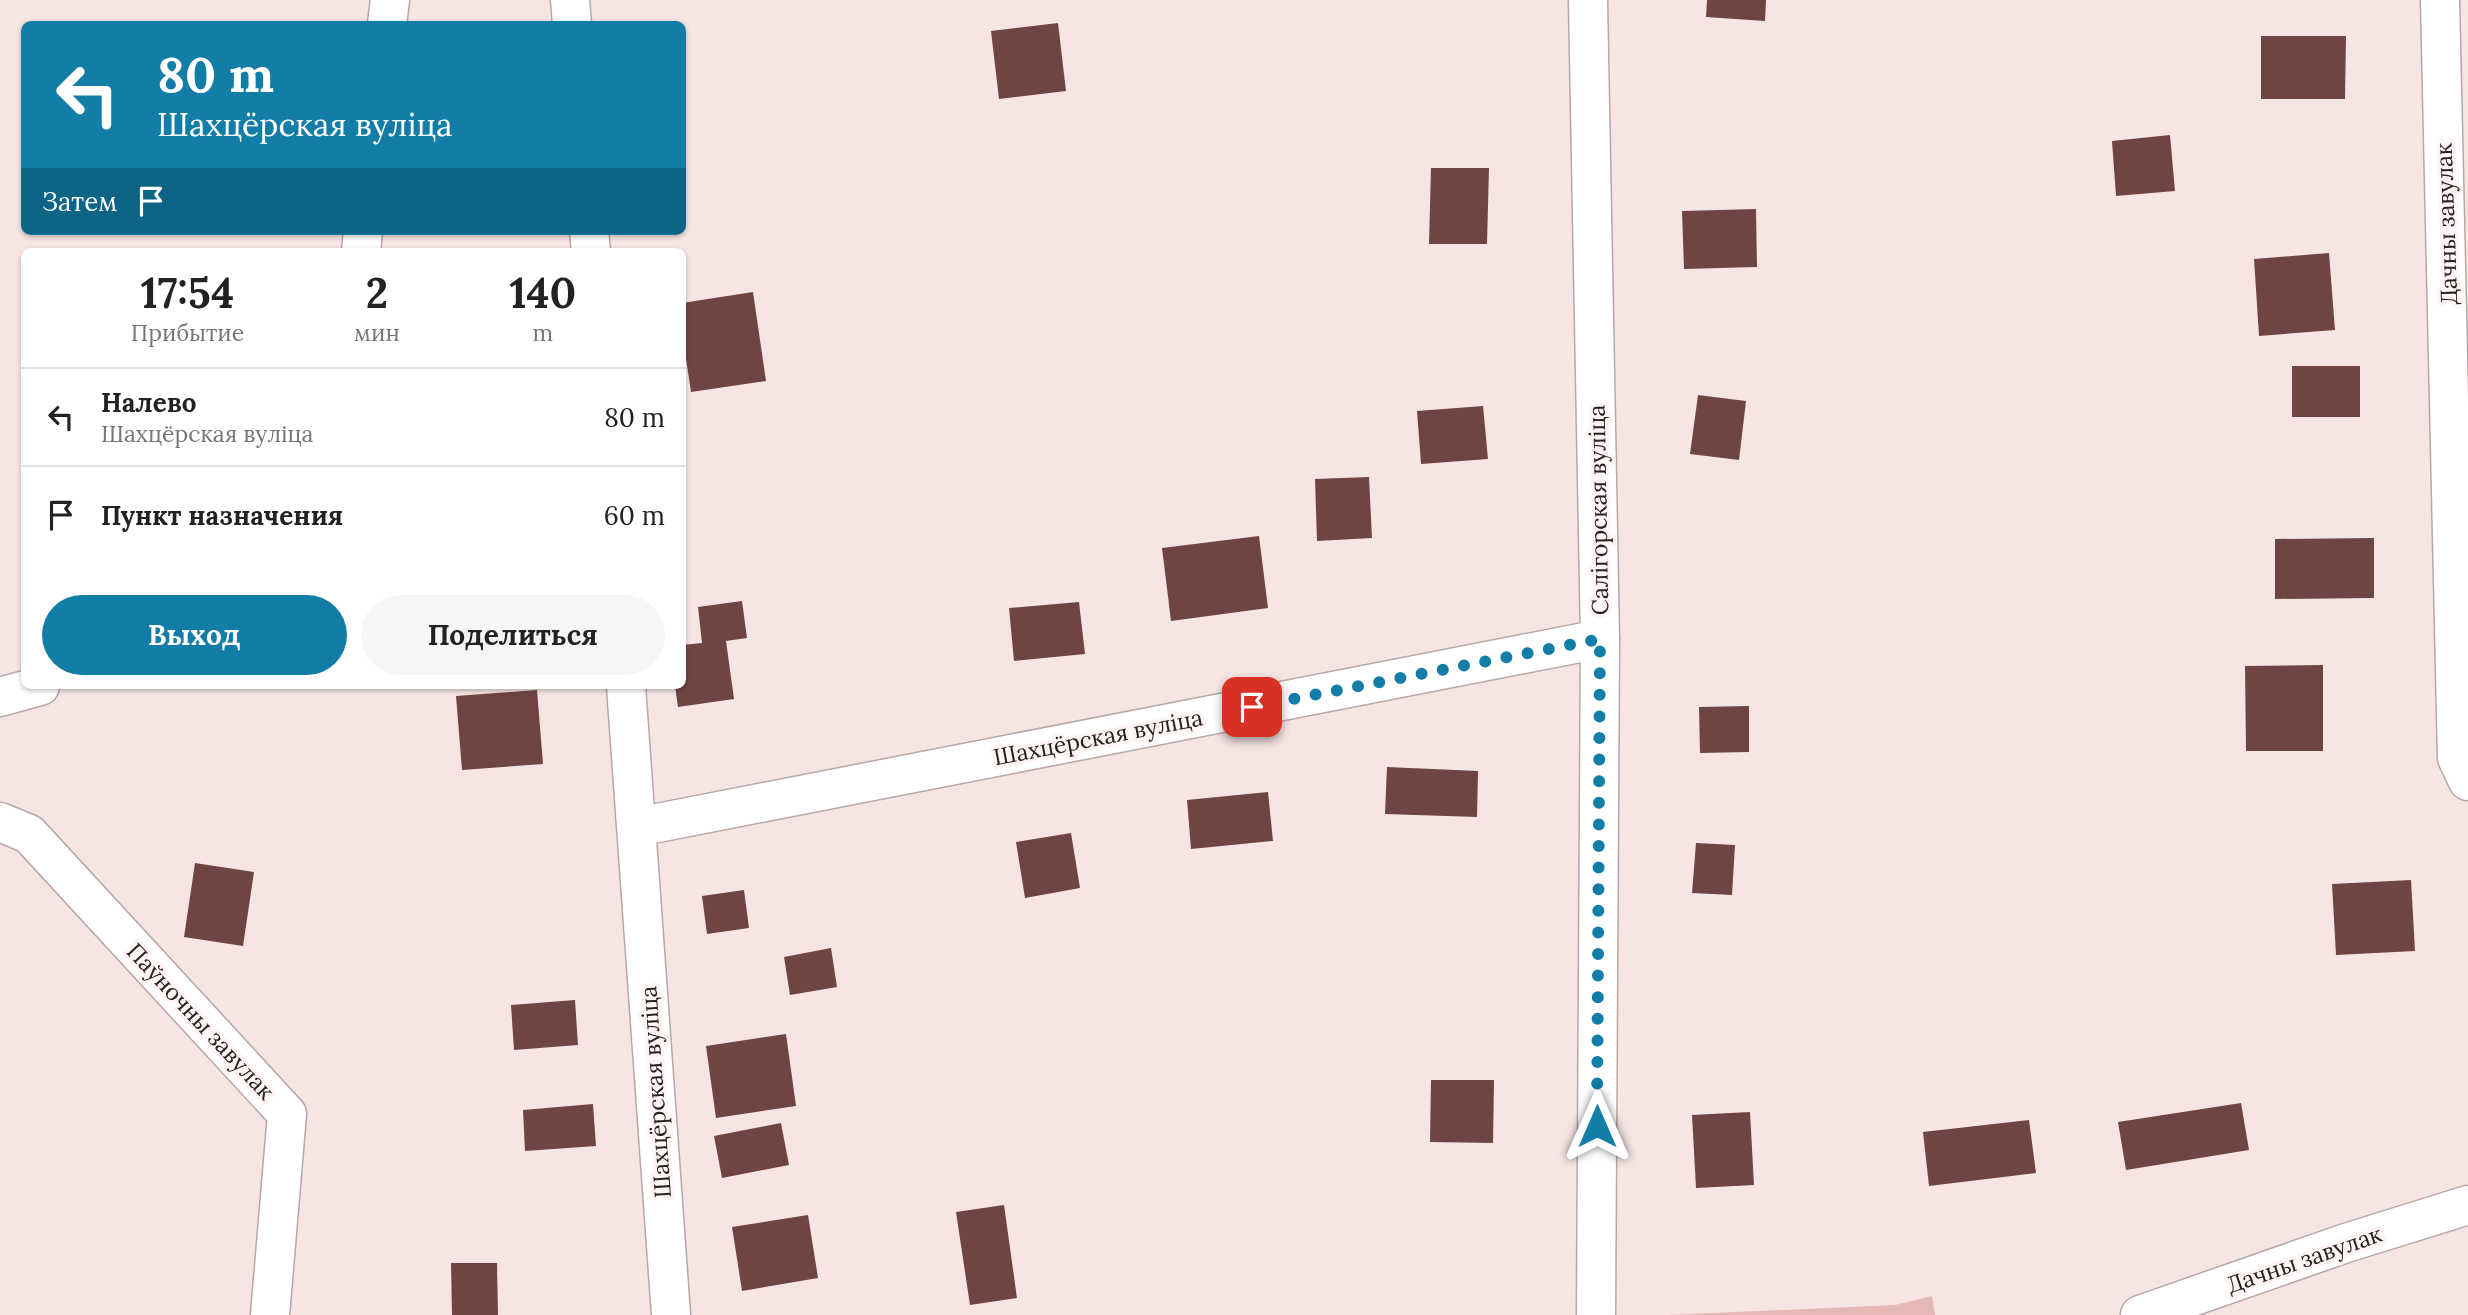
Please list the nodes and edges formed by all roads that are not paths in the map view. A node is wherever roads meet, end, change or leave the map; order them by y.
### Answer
1 (390, 0) edge
2 (570, 0) edge
3 (1588, 0) edge
4 (2440, 0) edge
5 (387, 21) edge
6 (572, 21) edge
7 (2459, 372) edge
8 (1600, 639) junction
9 (29, 689) edge
10 (626, 689) edge
11 (0, 697) edge
12 (2464, 765) edge
13 (0, 822) edge
14 (637, 827) junction
15 (2468, 1205) edge
16 (270, 1315) edge
17 (671, 1315) edge
18 (1596, 1315) edge
19 (2140, 1315) edge

1 - 5 street
2 - 6 street
3 - 8 street, Салігорская вуліца
4 - 7 street, Дачны завулак
7 - 12 street, Дачны завулак
8 - 14 street, Шахцёрская вуліца
8 - 18 street, Салігорская вуліца
9 - 11 street
10 - 14 street, Шахцёрская вуліца
13 - 16 street, Паўночны завулак
14 - 17 street, Шахцёрская вуліца
15 - 19 street, Дачны завулак

